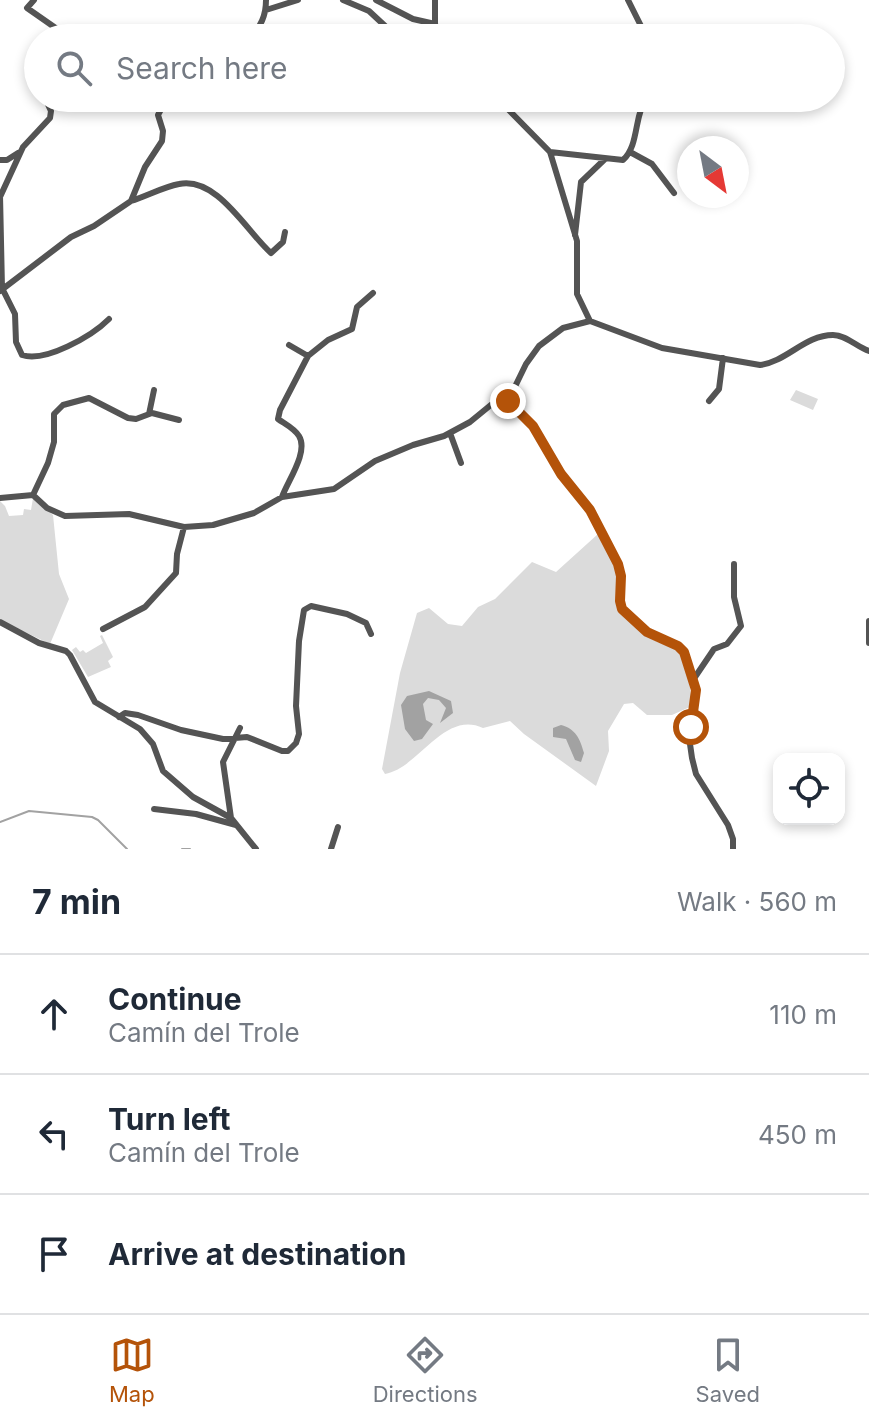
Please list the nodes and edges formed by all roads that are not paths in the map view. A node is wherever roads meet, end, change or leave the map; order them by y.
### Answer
1 (34, 0) edge
2 (266, 0) edge
3 (298, 0) edge
4 (343, 0) edge
5 (376, 0) edge
6 (435, 0) edge
7 (628, 0) edge
8 (360, 2) edge
9 (266, 10) junction
10 (50, 24) edge
11 (261, 24) edge
12 (383, 24) edge
13 (435, 24) joint
14 (640, 24) edge
15 (51, 112) edge
16 (160, 112) edge
17 (511, 112) edge
18 (639, 112) edge
19 (23, 147) junction
20 (550, 152) junction
21 (630, 152) junction
22 (605, 159) junction
23 (0, 160) edge
24 (674, 193) dead end
25 (0, 196) edge
26 (131, 201) junction
27 (285, 232) dead end
28 (575, 235) junction
29 (1, 290) edge
30 (373, 293) dead end
31 (109, 319) dead end
32 (590, 321) junction
33 (289, 345) dead end
34 (869, 351) edge
35 (308, 356) junction
36 (723, 358) junction
37 (154, 390) dead end
38 (508, 401) junction
39 (709, 401) dead end
40 (149, 414) junction
41 (179, 420) dead end
42 (450, 433) junction
43 (461, 463) dead end
44 (33, 495) junction
45 (282, 497) junction
46 (0, 498) edge
47 (184, 527) junction
48 (734, 564) dead end
49 (869, 621) edge
50 (0, 622) edge
51 (103, 629) dead end
52 (371, 634) dead end
53 (869, 643) edge
54 (693, 680) junction
55 (119, 717) junction
56 (240, 728) dead end
57 (234, 738) junction
58 (227, 798) junction
59 (154, 809) dead end
60 (221, 810) junction
61 (231, 818) junction
62 (215, 819) junction
63 (236, 825) junction
64 (338, 827) dead end
65 (256, 849) edge
66 (331, 849) edge
67 (733, 849) edge

1 - 10 street
2 - 9 street
3 - 9 street
4 - 8 street
5 - 13 street
6 - 13 street
7 - 14 street
8 - 12 street
9 - 11 street
15 - 19 street
16 - 26 street
17 - 20 street
18 - 21 street
19 - 23 street
19 - 25 street
20 - 22 street
20 - 28 street
21 - 22 street
21 - 24 street
22 - 28 street
25 - 29 street
26 - 27 street
26 - 29 street
28 - 32 street
29 - 31 street
30 - 35 street
32 - 36 street
32 - 38 street
33 - 35 street
34 - 36 street
35 - 45 street
36 - 39 street
37 - 40 street
38 - 42 street
38 - 54 street
40 - 41 street
40 - 44 street
42 - 43 street
42 - 45 street
44 - 46 street
44 - 47 street
45 - 47 street
47 - 51 street
48 - 54 street
49 - 53 street
50 - 55 street
52 - 57 street
54 - 67 street
55 - 57 street
55 - 60 street
56 - 57 street
57 - 58 street
58 - 60 street
58 - 61 street
59 - 62 street
60 - 61 street
60 - 62 street
61 - 63 street
62 - 63 street
63 - 65 street
64 - 66 street

